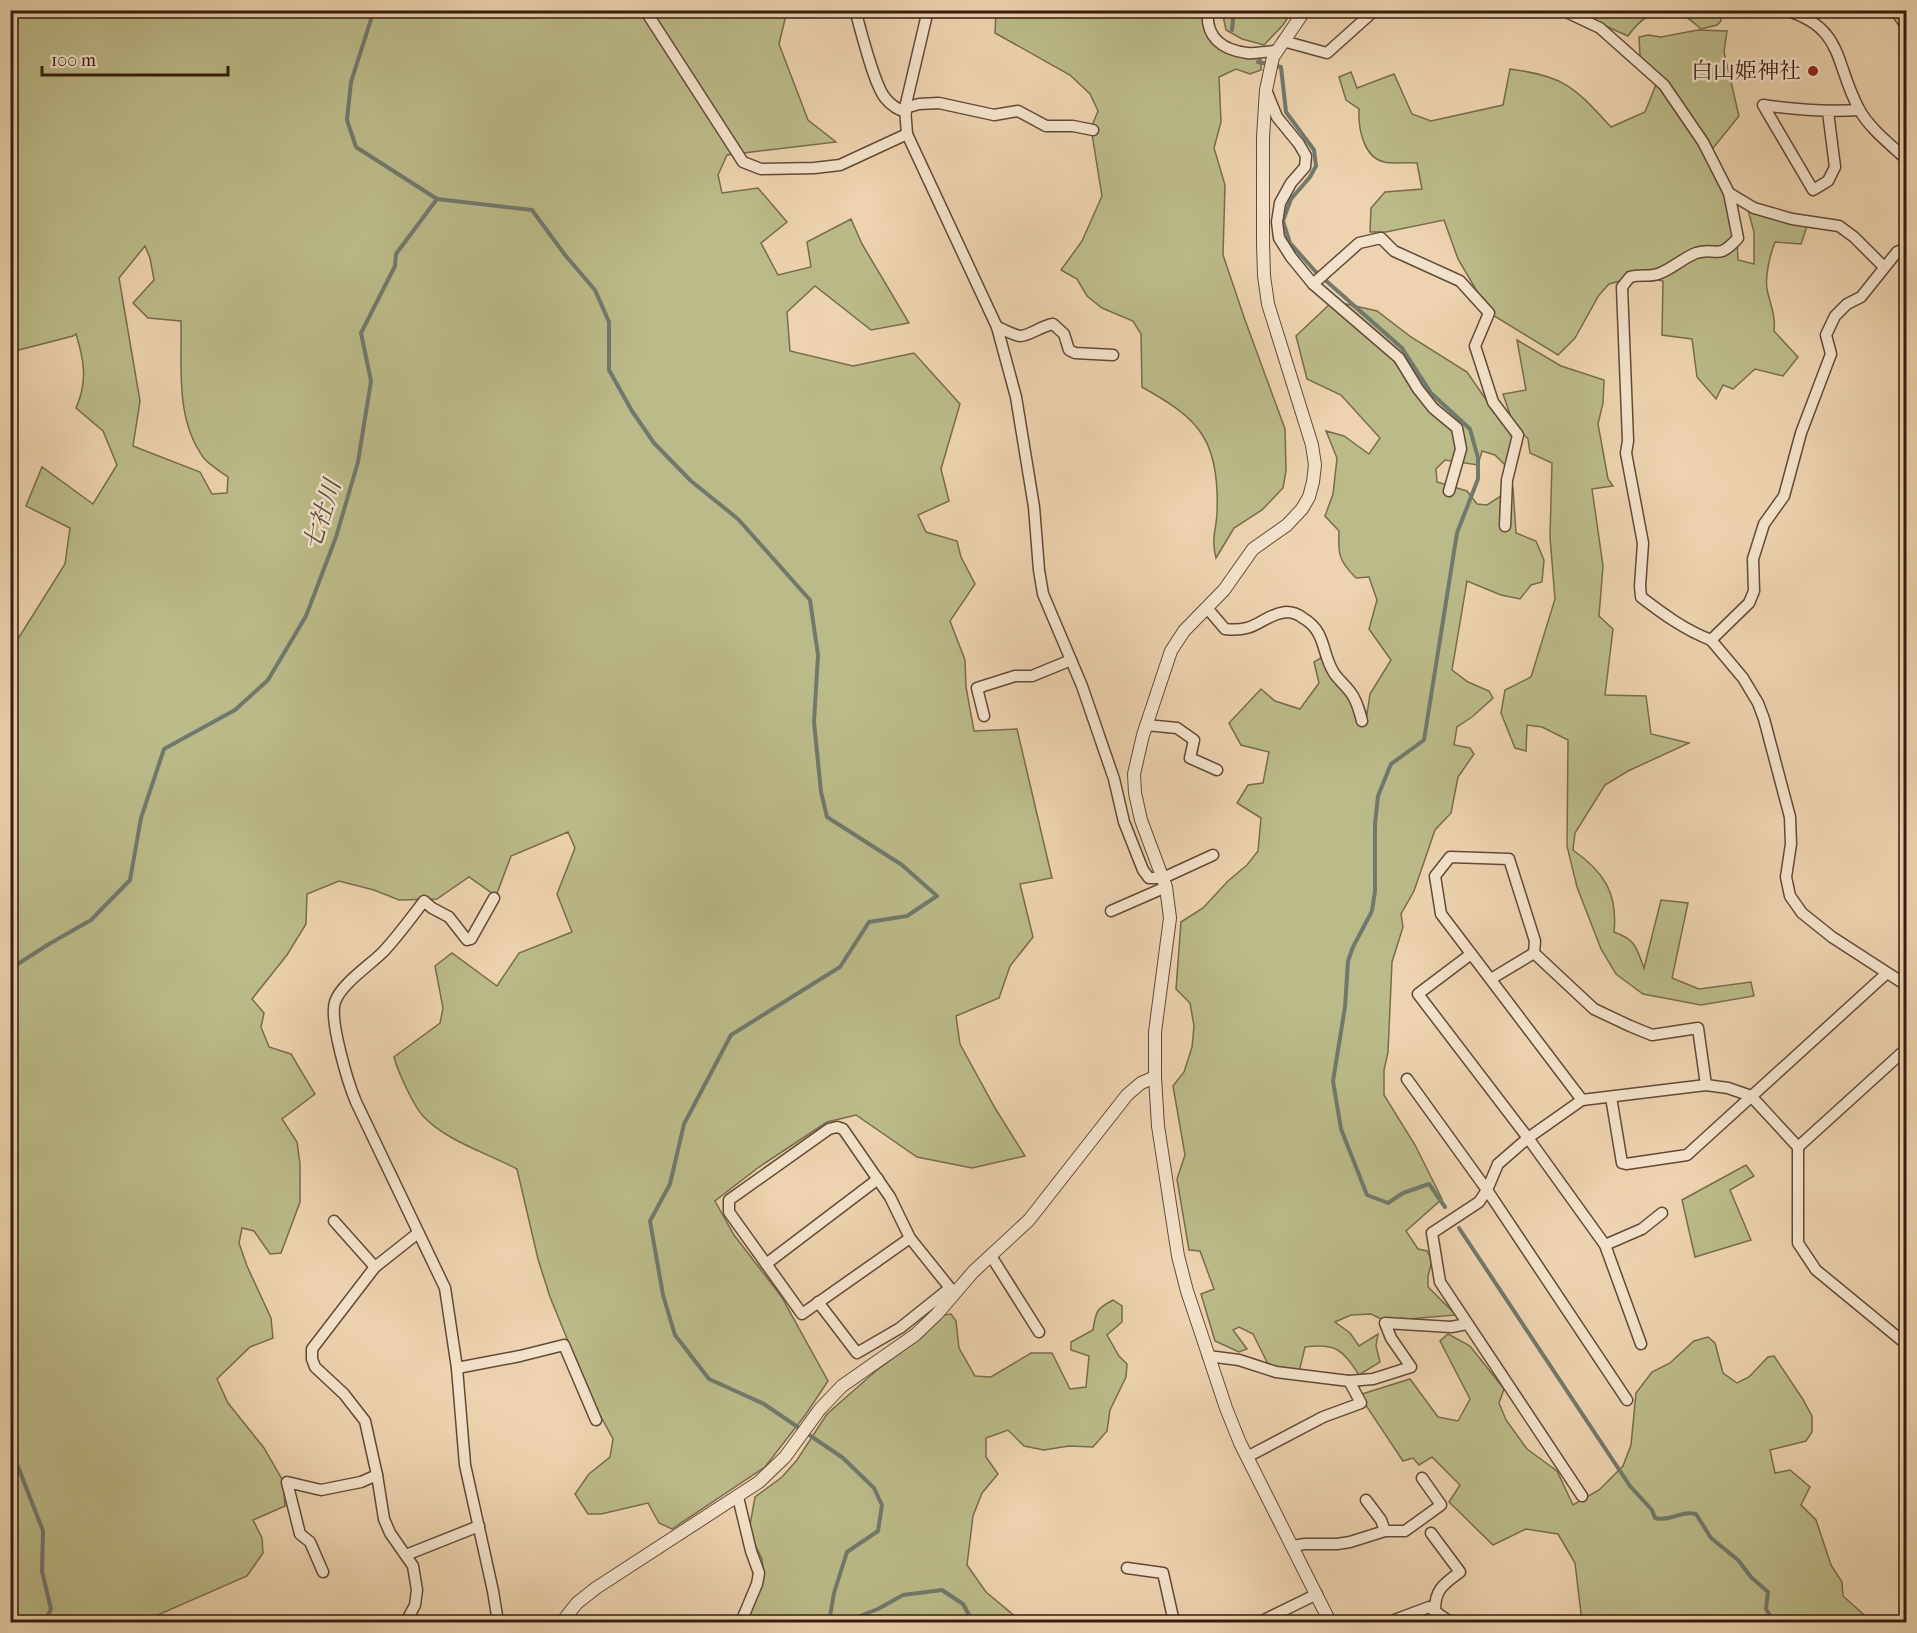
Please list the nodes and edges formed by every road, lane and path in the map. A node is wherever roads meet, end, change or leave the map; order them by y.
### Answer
1 (645, 10) edge
2 (855, 10) edge
3 (928, 10) edge
4 (1208, 10) edge
5 (1305, 10) edge
6 (1375, 10) edge
7 (1562, 10) edge
8 (1785, 10) edge
9 (1898, 10) edge
10 (1906, 22) edge
11 (1277, 50) junction
12 (1266, 90) junction
13 (905, 110) junction
14 (1859, 110) junction
15 (1828, 112) junction
16 (1093, 130) dead end
17 (907, 134) junction
18 (1906, 159) edge
19 (1729, 193) junction
20 (1906, 248) edge
21 (1884, 267) junction
22 (1313, 284) junction
23 (997, 327) junction
24 (1113, 355) dead end
25 (1449, 491) dead end
26 (1505, 526) dead end
27 (1207, 608) junction
28 (1711, 640) junction
29 (1071, 660) junction
30 (984, 716) dead end
31 (1362, 720) dead end
32 (1146, 724) junction
33 (1217, 770) dead end
34 (1213, 855) dead end
35 (1165, 883) junction
36 (494, 898) dead end
37 (1111, 911) dead end
38 (1534, 953) junction
39 (1471, 954) junction
40 (1887, 973) junction
41 (1491, 979) junction
42 (1906, 985) edge
43 (1906, 1049) edge
44 (1155, 1077) junction
45 (1407, 1079) dead end
46 (1706, 1085) junction
47 (1611, 1096) junction
48 (1751, 1096) junction
49 (1582, 1100) junction
50 (1528, 1138) junction
51 (1798, 1147) junction
52 (878, 1179) junction
53 (1487, 1190) junction
54 (1662, 1213) dead end
55 (334, 1221) dead end
56 (418, 1233) junction
57 (910, 1238) junction
58 (1605, 1245) junction
59 (991, 1256) junction
60 (766, 1264) junction
61 (375, 1267) junction
62 (952, 1290) junction
63 (818, 1302) junction
64 (1467, 1324) junction
65 (1039, 1332) dead end
66 (1641, 1344) dead end
67 (1906, 1344) edge
68 (1208, 1356) junction
69 (457, 1368) junction
70 (1349, 1381) junction
71 (1627, 1400) dead end
72 (596, 1420) dead end
73 (1247, 1457) junction
74 (377, 1475) junction
75 (1422, 1478) dead end
76 (1582, 1496) dead end
77 (738, 1497) junction
78 (1366, 1500) dead end
79 (478, 1526) junction
80 (1385, 1531) junction
81 (1431, 1533) dead end
82 (1292, 1546) junction
83 (406, 1555) junction
84 (1127, 1568) dead end
85 (323, 1572) dead end
86 (1317, 1594) junction
87 (1435, 1610) junction
88 (406, 1623) edge
89 (498, 1623) edge
90 (562, 1623) edge
91 (741, 1623) edge
92 (1174, 1623) edge
93 (1260, 1623) edge
94 (1330, 1623) edge
95 (1389, 1623) edge
96 (1450, 1623) edge

1 - 17 street
2 - 13 street
3 - 13 street
4 - 11 street
5 - 11 street
6 - 11 street
7 - 19 street
8 - 14 street
9 - 10 main road
11 - 12 street
12 - 22 street
12 - 27 street
13 - 16 street
13 - 17 street
14 - 15 street
14 - 18 street
15 - 15 street
17 - 23 street
19 - 21 street
19 - 28 street
20 - 21 street
21 - 28 street
22 - 25 street
22 - 26 street
23 - 24 street
23 - 29 street
27 - 31 street
27 - 32 street
28 - 40 street
29 - 30 street
29 - 35 street
32 - 33 street
32 - 35 street
34 - 35 street
35 - 37 street
35 - 44 street
36 - 56 street
38 - 39 street
38 - 41 street
38 - 46 street
39 - 41 street
39 - 50 street
40 - 42 street
40 - 48 street
41 - 49 street
43 - 51 street
44 - 59 street
44 - 68 street
45 - 53 street
46 - 47 street
46 - 48 street
47 - 48 street
47 - 49 street
48 - 51 street
49 - 50 street
50 - 53 street
50 - 58 street
51 - 67 street
52 - 57 street
52 - 60 street
52 - 60 street
53 - 64 street
53 - 71 street
54 - 58 street
55 - 61 street
56 - 61 street
56 - 69 street
57 - 62 street
57 - 63 street
58 - 66 street
59 - 62 street
59 - 65 street
60 - 63 street
61 - 74 street
62 - 63 street
62 - 77 street
64 - 70 street
64 - 76 street
68 - 70 street
68 - 73 street
69 - 72 street
69 - 79 street
70 - 73 street
73 - 82 street
74 - 83 street
74 - 85 street
75 - 80 street
77 - 90 street
77 - 91 street
78 - 80 street
79 - 83 street
79 - 89 street
80 - 82 street
81 - 87 street
82 - 86 street
83 - 88 street
84 - 92 street
86 - 93 street
86 - 94 street
87 - 95 street
87 - 96 street

